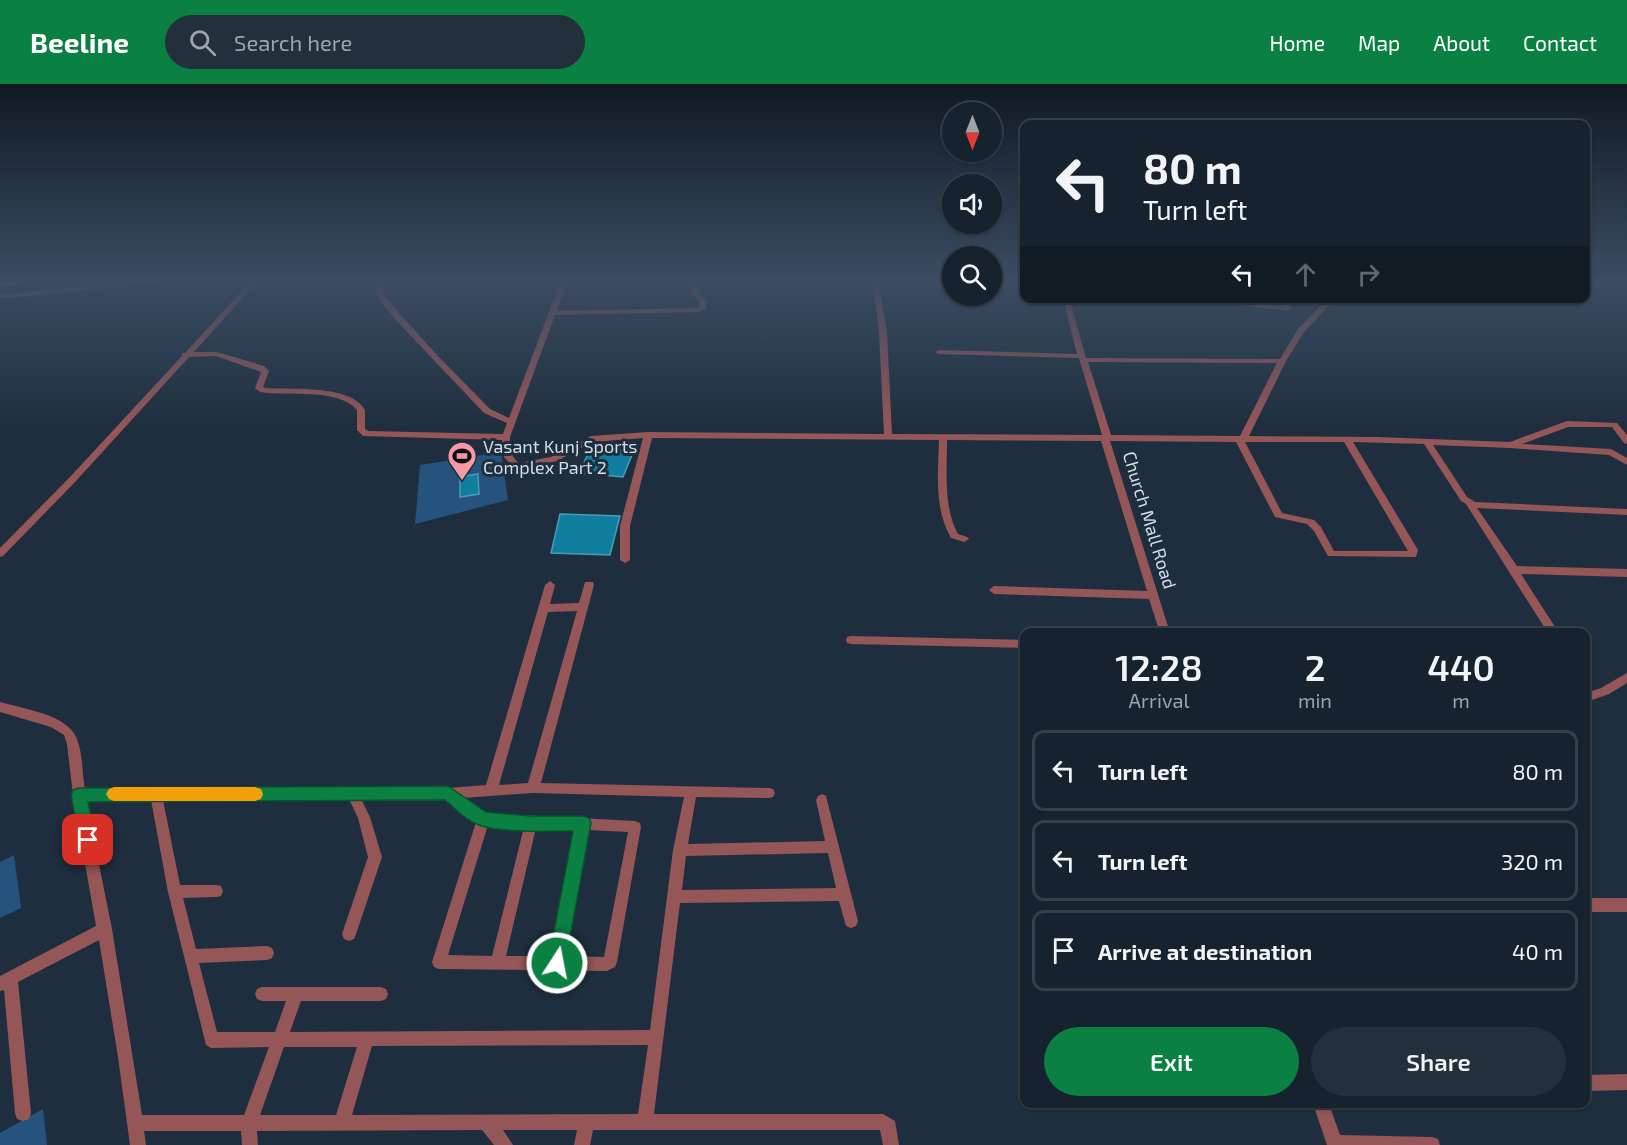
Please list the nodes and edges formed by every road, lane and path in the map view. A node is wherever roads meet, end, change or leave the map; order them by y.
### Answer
1 (209, 330) edge
2 (409, 330) edge
3 (547, 330) edge
4 (883, 330) edge
5 (1074, 330) edge
6 (1302, 330) edge
7 (939, 352) dead end
8 (185, 355) junction
9 (1082, 358) junction
10 (1282, 361) junction
11 (512, 422) junction
12 (648, 435) junction
13 (507, 436) junction
14 (888, 436) junction
15 (943, 438) junction
16 (1106, 438) junction
17 (1242, 439) junction
18 (1348, 441) junction
19 (1627, 441) edge
20 (1427, 442) junction
21 (1507, 445) junction
22 (1627, 462) edge
23 (1470, 506) dead end
24 (1627, 512) edge
25 (964, 539) dead end
26 (0, 554) edge
27 (625, 560) dead end
28 (1515, 571) junction
29 (1627, 573) edge
30 (550, 585) dead end
31 (589, 585) dead end
32 (994, 590) dead end
33 (1152, 595) junction
34 (583, 607) junction
35 (544, 608) junction
36 (1163, 628) edge
37 (1551, 628) edge
38 (851, 640) dead end
39 (1020, 644) edge
40 (1627, 677) edge
41 (1590, 697) edge
42 (0, 707) edge
43 (533, 788) junction
44 (491, 790) junction
45 (691, 791) junction
46 (448, 793) junction
47 (769, 793) dead end
48 (156, 794) junction
49 (79, 795) junction
50 (353, 795) junction
51 (822, 800) dead end
52 (483, 819) junction
53 (531, 823) junction
54 (583, 823) junction
55 (834, 847) junction
56 (680, 850) junction
57 (216, 891) dead end
58 (175, 892) junction
59 (845, 894) junction
60 (674, 897) junction
61 (1590, 902) edge
62 (1627, 905) edge
63 (851, 921) dead end
64 (105, 929) junction
65 (349, 934) dead end
66 (267, 953) dead end
67 (190, 956) junction
68 (497, 962) junction
69 (557, 963) junction
70 (5, 981) edge
71 (262, 994) dead end
72 (296, 994) junction
73 (381, 994) dead end
74 (656, 1037) junction
75 (279, 1040) junction
76 (366, 1040) junction
77 (1627, 1082) edge
78 (1590, 1083) edge
79 (1322, 1108) edge
80 (23, 1113) dead end
81 (136, 1123) junction
82 (342, 1123) junction
83 (486, 1123) junction
84 (645, 1123) junction
85 (249, 1124) junction
86 (586, 1124) junction
87 (1335, 1144) edge
88 (138, 1145) edge
89 (250, 1145) edge
90 (505, 1145) edge
91 (582, 1145) edge
92 (891, 1145) edge
93 (1432, 1145) edge

1 - 8 street
2 - 11 street
3 - 11 street
4 - 14 street
5 - 9 street
6 - 10 street
7 - 9 street
8 - 13 street
8 - 26 street
9 - 10 street
9 - 16 street
10 - 17 street
11 - 13 street
12 - 13 street
12 - 14 street
12 - 27 street
14 - 15 street
15 - 16 street
15 - 25 street
16 - 17 street, Church Mall Road
16 - 33 street, Church Mall Road
17 - 18 street, Church Mall Road
17 - 18 street
18 - 20 street, Church Mall Road
19 - 21 street
20 - 21 street, Church Mall Road
20 - 24 street
21 - 22 street
23 - 28 street
28 - 29 street
28 - 37 street
30 - 35 street
31 - 34 street
32 - 33 street
33 - 36 street, Church Mall Road
34 - 35 street
34 - 43 street
35 - 44 street
38 - 39 street
40 - 41 street
42 - 49 street
43 - 44 street
43 - 45 street
44 - 46 street
45 - 47 street
45 - 56 street
46 - 50 street
46 - 52 street
48 - 49 street
48 - 50 street
48 - 58 street
49 - 64 street
50 - 65 street
51 - 55 street
52 - 53 street
52 - 68 street
53 - 54 street
53 - 68 street
54 - 69 street
54 - 69 street
55 - 56 street
55 - 59 street
56 - 60 street
57 - 58 street
58 - 67 street
59 - 60 street
59 - 63 street
60 - 74 street
61 - 62 street
64 - 70 street
64 - 81 street
66 - 67 street
67 - 75 street
68 - 69 street
70 - 80 street
71 - 72 street
72 - 73 street
72 - 75 street
74 - 76 street
74 - 84 street
75 - 76 street
75 - 85 street
76 - 82 street
77 - 78 street
79 - 87 street
81 - 85 street
81 - 88 street
82 - 83 street
82 - 85 street
83 - 86 street
83 - 90 street
84 - 86 street
84 - 92 street
85 - 89 street
86 - 91 street
87 - 93 street

